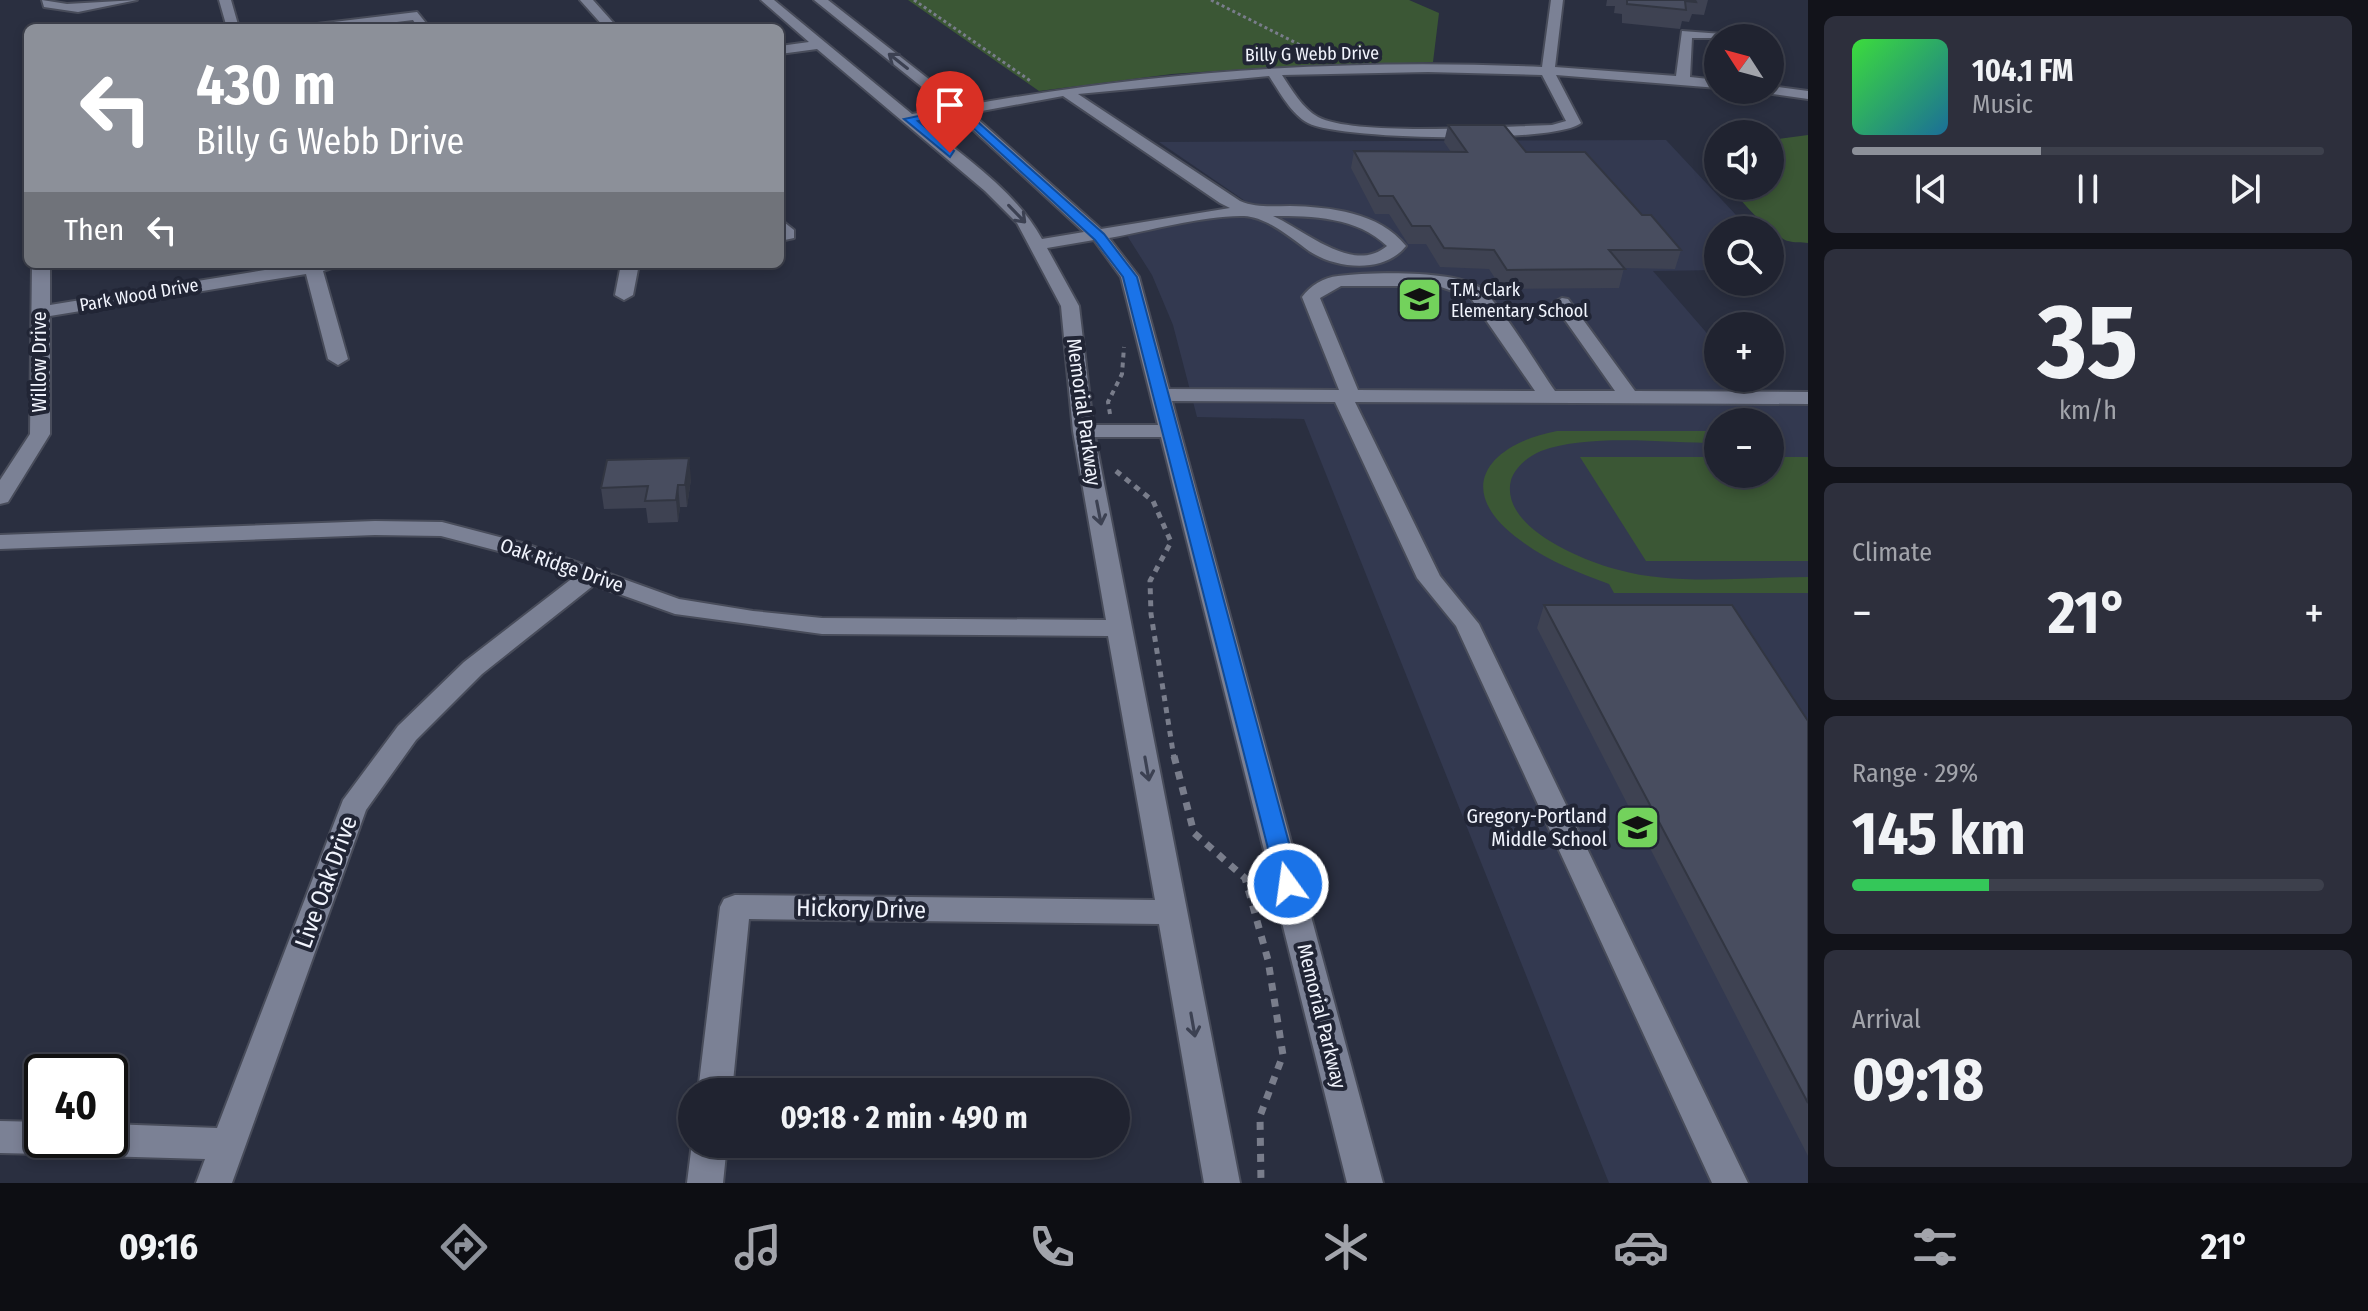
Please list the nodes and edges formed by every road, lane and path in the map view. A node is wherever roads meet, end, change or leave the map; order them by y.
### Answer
1 (48, 0) edge
2 (131, 0) edge
3 (225, 0) edge
4 (586, 0) edge
5 (767, 0) edge
6 (820, 0) edge
7 (914, 0) edge
8 (1211, 0) edge
9 (1557, 0) edge
10 (232, 24) edge
11 (350, 24) edge
12 (422, 24) edge
13 (608, 24) edge
14 (1704, 36) edge
15 (817, 45) junction
16 (784, 49) edge
17 (1319, 55) dead end
18 (1274, 73) junction
19 (1548, 73) junction
20 (1683, 80) junction
21 (1704, 82) edge
22 (1041, 88) dead end
23 (1784, 92) edge
24 (1067, 93) junction
25 (1808, 95) edge
26 (961, 111) junction
27 (909, 119) junction
28 (1250, 211) junction
29 (1100, 237) junction
30 (1040, 244) junction
31 (41, 268) edge
32 (301, 268) edge
33 (314, 268) edge
34 (629, 268) edge
35 (624, 295) dead end
36 (1562, 303) dead end
37 (39, 312) junction
38 (1121, 333) dead end
39 (338, 359) dead end
40 (1162, 395) junction
41 (1347, 396) junction
42 (1549, 397) junction
43 (1629, 397) junction
44 (1808, 398) edge
45 (1083, 431) junction
46 (1112, 431) junction
47 (1172, 431) junction
48 (0, 497) edge
49 (0, 542) edge
50 (593, 574) junction
51 (1121, 628) junction
52 (1173, 912) junction
53 (717, 1078) edge
54 (0, 1137) edge
55 (24, 1138) edge
56 (128, 1141) edge
57 (229, 1144) junction
58 (708, 1158) edge
59 (214, 1183) edge
60 (705, 1183) edge
61 (1222, 1183) edge
62 (1261, 1183) edge
63 (1365, 1183) edge
64 (1730, 1183) edge

1 - 2 street
3 - 10 street
4 - 13 street
5 - 15 street, Memorial Parkway
26 -> 6 street, Memorial Parkway
7 - 22 path
8 - 17 path
9 - 19 street
11 - 12 street
14 - 20 street
15 - 16 street
15 - 27 street, Memorial Parkway
18 - 19 street, Billy G Webb Drive
18 - 19 street
18 - 24 street, Billy G Webb Drive
19 - 20 street, Billy G Webb Drive
20 - 21 street, Billy G Webb Drive
23 - 25 street
24 - 26 street, Billy G Webb Drive
24 - 28 street
26 - 27 street, Billy G Webb Drive
26 - 29 street, Memorial Parkway
27 -> 30 street, Memorial Parkway
28 - 28 street
28 - 29 street
29 - 30 street
29 - 40 street, Memorial Parkway
30 - 45 street, Memorial Parkway
31 - 37 street, Willow Drive
32 - 37 street, Park Wood Drive
33 - 39 street
34 - 35 street
36 - 43 street
37 - 48 street, Willow Drive
38 - 46 path
40 - 41 street
40 - 47 street, Memorial Parkway
41 - 42 street
41 - 42 street
41 - 64 street
42 - 43 street
43 - 44 street
45 - 46 street
45 -> 51 street, Memorial Parkway
46 - 47 street
46 - 62 path
47 - 63 street, Memorial Parkway
49 - 50 street, Oak Ridge Drive
50 - 51 street, Oak Ridge Drive
50 - 57 street, Live Oak Drive
51 -> 52 street, Memorial Parkway
52 - 53 street, Hickory Drive
52 -> 61 street, Memorial Parkway
54 - 55 street
56 - 57 street
57 - 59 street, Live Oak Drive
58 - 60 street

